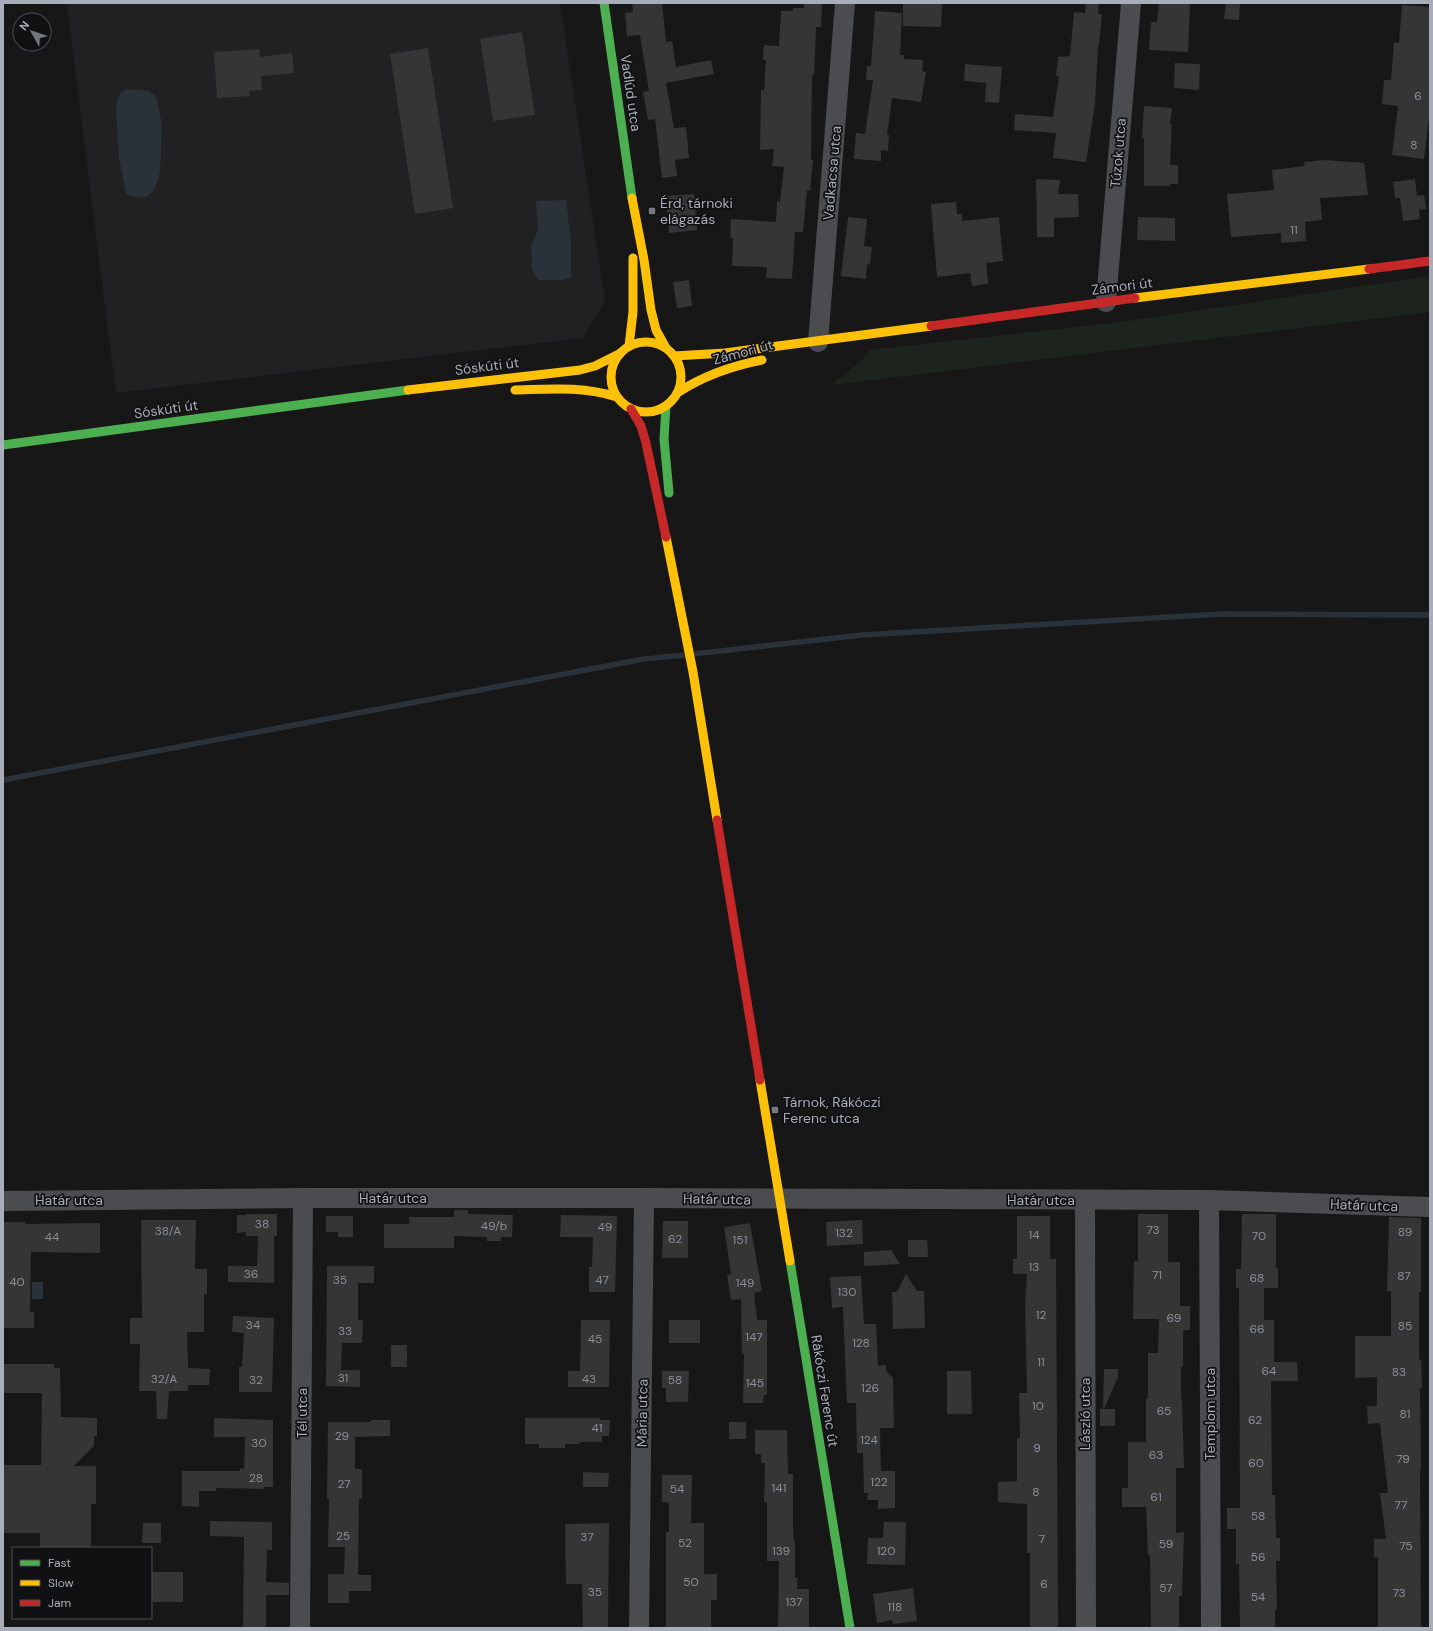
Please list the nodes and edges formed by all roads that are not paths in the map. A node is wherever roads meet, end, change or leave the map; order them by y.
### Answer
1 (604, 3) edge
2 (846, 3) edge
3 (1131, 3) edge
4 (630, 187) junction
5 (1430, 261) edge
6 (1106, 302) junction
7 (818, 342) junction
8 (629, 346) junction
9 (666, 348) junction
10 (789, 353) dead end
11 (619, 354) junction
12 (674, 356) junction
13 (774, 357) dead end
14 (509, 390) dead end
15 (477, 391) dead end
16 (677, 393) junction
17 (617, 397) junction
18 (332, 401) junction
19 (666, 406) junction
20 (631, 409) junction
21 (3, 445) edge
22 (673, 568) junction
23 (303, 1198) junction
24 (644, 1198) junction
25 (779, 1199) junction
26 (1085, 1200) junction
27 (1210, 1200) junction
28 (3, 1201) edge
29 (1430, 1206) edge
30 (300, 1628) edge
31 (639, 1628) edge
32 (850, 1628) edge
33 (1086, 1628) edge
34 (1211, 1628) edge

1 - 4 main road, Vadlúd utca
2 - 7 street, Vadkacsa utca
3 - 6 street, Túzok utca
4 - 8 main road, Vadlúd utca
4 - 9 main road, Vadlúd utca
5 - 6 main road, Zámori út
6 - 7 main road, Zámori út
7 - 10 main road, Zámori út
7 - 12 main road, Zámori út
8 - 9 main road
8 - 11 main road
9 - 12 main road
11 - 17 main road
11 - 18 main road, Sóskúti út
12 - 16 main road
13 - 16 main road, Zámori út
14 - 17 main road, Sóskúti út
15 - 18 main road, Sóskúti út
16 - 19 main road
17 - 20 main road
18 - 21 main road, Sóskúti út
19 - 20 main road
19 - 22 main road
20 - 22 main road
22 - 25 main road, Rákóczi Ferenc út
23 - 24 street, Határ utca
23 - 28 street, Határ utca
23 - 30 street, Tél utca
24 - 25 street, Határ utca
24 - 31 street, Mária utca
25 - 26 street, Határ utca
25 - 32 main road, Rákóczi Ferenc út
26 - 27 street, Határ utca
26 - 33 street, László utca
27 - 29 street, Határ utca
27 - 34 street, Templom utca

